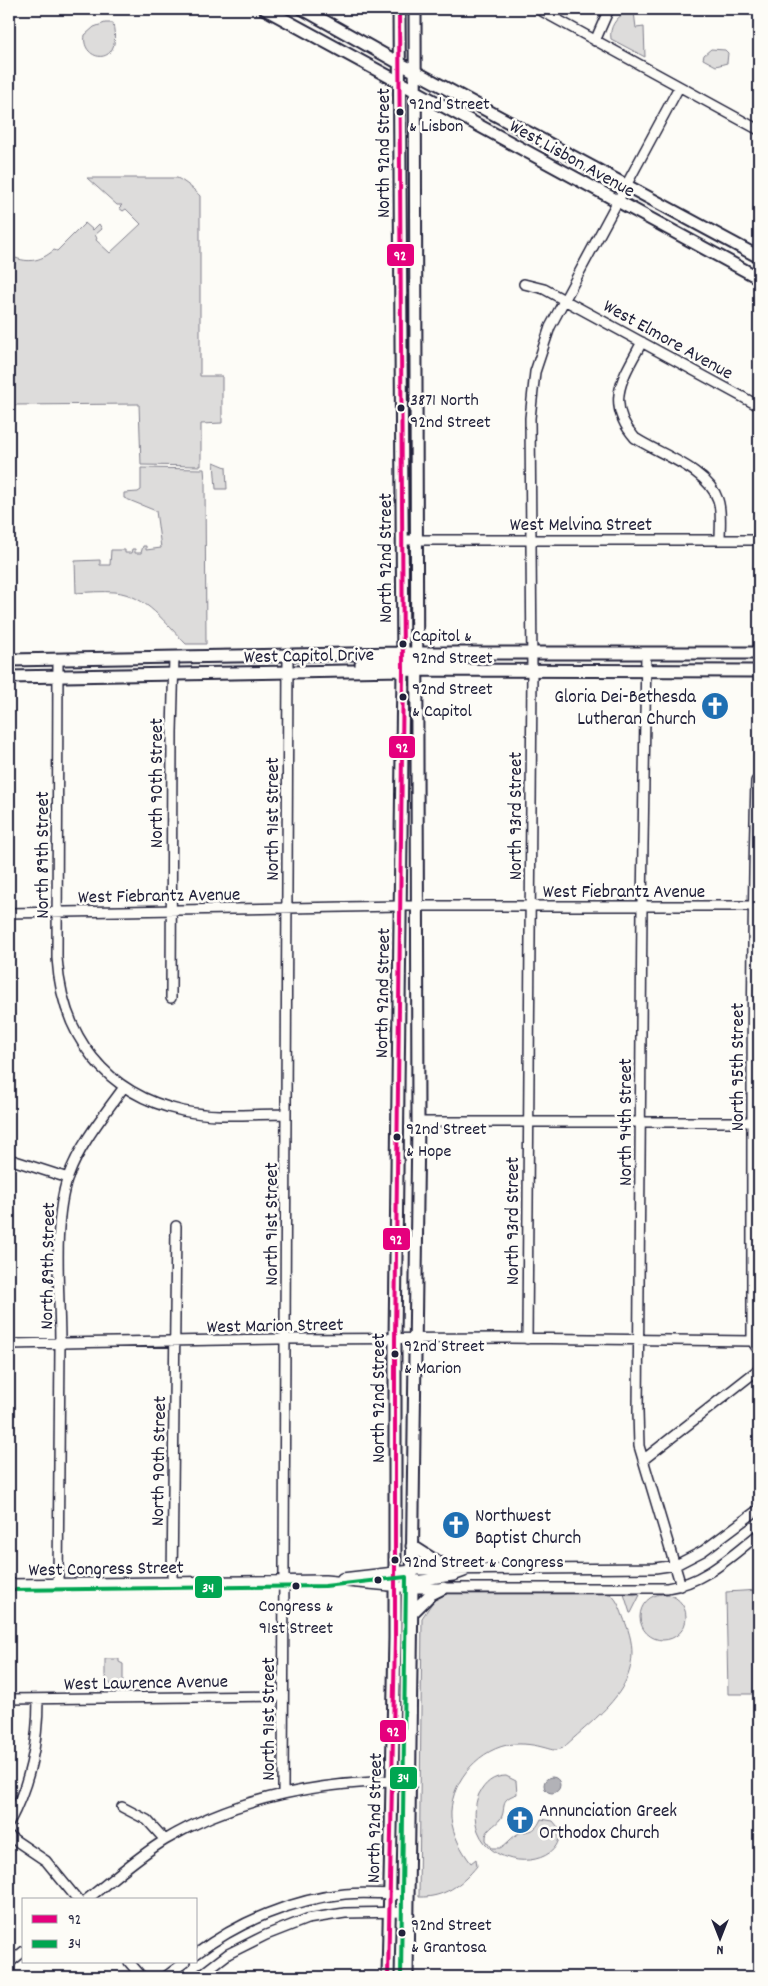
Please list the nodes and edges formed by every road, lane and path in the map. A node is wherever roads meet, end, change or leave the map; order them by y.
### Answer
1 (265, 9) edge
2 (303, 9) edge
3 (399, 9) edge
4 (415, 9) edge
5 (538, 9) edge
6 (609, 9) edge
7 (595, 41) junction
8 (399, 63) junction
9 (416, 71) junction
10 (399, 80) junction
11 (680, 88) junction
12 (416, 90) junction
13 (759, 130) edge
14 (627, 185) junction
15 (618, 202) junction
16 (416, 224) junction
17 (400, 226) junction
18 (759, 257) edge
19 (759, 278) edge
20 (524, 284) dead end
21 (564, 299) junction
22 (642, 342) junction
23 (759, 406) edge
24 (416, 539) junction
25 (720, 539) junction
26 (402, 540) junction
27 (531, 540) junction
28 (759, 540) edge
29 (530, 653) junction
30 (646, 653) junction
31 (759, 653) edge
32 (288, 655) junction
33 (174, 657) junction
34 (58, 659) junction
35 (9, 660) edge
36 (402, 661) junction
37 (417, 662) junction
38 (532, 670) junction
39 (646, 671) junction
40 (759, 671) edge
41 (288, 672) junction
42 (173, 674) junction
43 (58, 676) junction
44 (9, 677) edge
45 (758, 781) edge
46 (400, 906) junction
47 (418, 906) junction
48 (531, 906) junction
49 (642, 906) junction
50 (756, 906) edge
51 (287, 908) junction
52 (171, 910) junction
53 (57, 912) junction
54 (9, 913) edge
55 (171, 998) dead end
56 (124, 1087) junction
57 (286, 1114) junction
58 (418, 1122) junction
59 (528, 1122) junction
60 (640, 1122) junction
61 (755, 1122) edge
62 (9, 1159) edge
63 (68, 1178) junction
64 (176, 1226) dead end
65 (415, 1339) junction
66 (527, 1339) junction
67 (639, 1339) junction
68 (286, 1340) junction
69 (395, 1340) junction
70 (752, 1341) junction
71 (175, 1342) junction
72 (9, 1344) edge
73 (60, 1344) junction
74 (759, 1351) edge
75 (759, 1369) edge
76 (643, 1460) junction
77 (759, 1509) edge
78 (759, 1534) edge
79 (412, 1546) junction
80 (676, 1565) junction
81 (448, 1569) junction
82 (471, 1570) junction
83 (394, 1571) junction
84 (325, 1580) junction
85 (412, 1580) junction
86 (284, 1581) junction
87 (172, 1582) junction
88 (58, 1583) junction
89 (9, 1584) edge
90 (394, 1586) junction
91 (681, 1586) junction
92 (443, 1588) junction
93 (412, 1614) junction
94 (283, 1696) junction
95 (9, 1699) edge
96 (38, 1699) junction
97 (392, 1781) junction
98 (409, 1781) junction
99 (283, 1793) junction
100 (122, 1807) dead end
101 (9, 1823) edge
102 (9, 1836) edge
103 (165, 1840) junction
104 (345, 1894) junction
105 (389, 1894) junction
106 (407, 1895) junction
107 (76, 1898) edge
108 (88, 1898) edge
109 (388, 1912) junction
110 (407, 1912) junction
111 (345, 1913) junction
112 (22, 1953) edge
113 (198, 1953) edge
114 (9, 1963) edge
115 (131, 1964) edge
116 (182, 1964) edge
117 (142, 1977) edge
118 (165, 1977) edge
119 (198, 1977) edge
120 (388, 1977) edge
121 (407, 1977) edge

1 - 10 main road, West Lisbon Avenue
2 - 8 main road, West Lisbon Avenue
3 - 8 main road, North 92nd Street
4 - 9 main road, North 92nd Street
5 - 7 street
6 - 7 street
7 - 11 street
8 - 9 main road, West Lisbon Avenue
8 - 10 main road, North 92nd Street
9 - 12 main road, North 92nd Street
9 - 14 main road, West Lisbon Avenue
10 - 12 main road, West Lisbon Avenue
10 - 17 main road, North 92nd Street
11 - 13 street
11 - 14 street, North 93rd Street
12 - 15 main road, West Lisbon Avenue
12 - 16 main road, North 92nd Street
14 - 15 street, North 93rd Street
14 - 18 main road, West Lisbon Avenue
15 - 19 main road, West Lisbon Avenue
15 - 21 street, North 93rd Street
16 - 17 main road
16 - 24 main road, North 92nd Street
17 - 26 main road, North 92nd Street
20 - 21 street, West Elmore Avenue
21 - 22 street, West Elmore Avenue
21 - 27 street, North 93rd Street
22 - 23 street, West Elmore Avenue
22 - 25 street
24 - 26 street, West Melvina Street
24 - 27 street, West Melvina Street
24 - 37 main road, North 92nd Street
25 - 27 street, West Melvina Street
25 - 28 street, West Melvina Street
26 - 36 main road, North 92nd Street
27 - 29 street, North 93rd Street
29 - 30 main road, West Capitol Drive
29 - 37 main road, West Capitol Drive
29 - 38 street, North 93rd Street
30 - 31 main road, West Capitol Drive
30 - 39 street, North 94th Street
32 - 33 main road, West Capitol Drive
32 - 36 main road, West Capitol Drive
32 - 41 street, North 91st Street
33 - 34 main road, West Capitol Drive
33 - 42 street, North 90th Street
34 - 35 main road, West Capitol Drive
34 - 43 street, North 89th Street
36 - 37 main road, West Capitol Drive
36 - 37 main road, West Capitol Drive
36 - 41 main road, West Capitol Drive
36 - 46 main road, North 92nd Street
37 - 38 main road, West Capitol Drive
37 - 47 main road, North 92nd Street
38 - 39 main road, West Capitol Drive
38 - 48 street, North 93rd Street
39 - 40 main road, West Capitol Drive
39 - 49 street, North 94th Street
41 - 42 main road, West Capitol Drive
41 - 51 street, North 91st Street
42 - 43 main road, West Capitol Drive
42 - 52 street, North 90th Street
43 - 44 main road, West Capitol Drive
43 - 53 street, North 89th Street
45 - 50 street, North 95th Street
46 - 47 street, West Fiebrantz Avenue
46 - 51 street, West Fiebrantz Avenue
46 - 69 main road, North 92nd Street
47 - 48 street, West Fiebrantz Avenue
47 - 58 main road, North 92nd Street
48 - 49 street, West Fiebrantz Avenue
48 - 59 street, North 93rd Street
49 - 50 street, West Fiebrantz Avenue
49 - 60 street, North 94th Street
50 - 61 street, North 95th Street
51 - 52 street, West Fiebrantz Avenue
51 - 57 street, North 91st Street
52 - 53 street, West Fiebrantz Avenue
52 - 55 street, North 90th Street
53 - 54 street, West Fiebrantz Avenue
53 - 56 street, North 89th Street
56 - 57 street
56 - 63 street, North 89th Street
57 - 68 street, North 91st Street
58 - 59 street
58 - 65 main road, North 92nd Street
59 - 60 street
59 - 66 street, North 93rd Street
60 - 61 street
60 - 67 street, North 94th Street
61 - 70 street, North 95th Street
62 - 63 street
63 - 73 street, North 89th Street
64 - 71 street, North 90th Street
65 - 66 street, West Marion Street
65 - 69 street, West Marion Street
65 - 79 main road, North 92nd Street
66 - 67 street, West Marion Street
67 - 70 street, West Marion Street
67 - 76 street, North 94th Street
68 - 69 street, West Marion Street
68 - 71 street, West Marion Street
68 - 86 street, North 91st Street
69 - 83 main road, North 92nd Street
70 - 74 street
71 - 73 street, West Marion Street
71 - 87 street, North 90th Street
72 - 73 street, West Marion Street
73 - 88 street, North 89th Street
75 - 76 street
76 - 80 street, North 94th Street
77 - 80 street, West Congress Street
78 - 91 street, West Congress Street
79 - 81 main road
79 - 85 main road, North 92nd Street
80 - 82 street, West Congress Street
80 - 91 street, North 94th Street
81 - 82 street, West Congress Street
81 - 85 street, West Congress Street
82 - 85 street
83 - 84 street, West Congress Street
83 - 85 street, West Congress Street
83 - 90 main road, North 92nd Street
84 - 86 street, West Congress Street
84 - 90 street, West Congress Street
85 - 90 street, West Congress Street
85 - 92 street, West Congress Street
85 - 93 main road, North 92nd Street
86 - 87 street, West Congress Street
86 - 94 street, North 91st Street
87 - 88 street, West Congress Street
88 - 89 street, West Congress Street
90 - 97 main road, North 92nd Street
91 - 92 street, West Congress Street
92 - 93 main road
93 - 98 main road, North 92nd Street
94 - 96 street, West Lawrence Avenue
94 - 99 street, North 91st Street
95 - 96 street, West Lawrence Avenue
96 - 101 street
97 - 98 street
97 - 99 street
97 - 105 main road, North 92nd Street
98 - 106 main road, North 92nd Street
99 - 103 street
100 - 103 street
102 - 107 street
103 - 108 street
104 - 105 street
104 - 111 street
104 - 113 street
105 - 106 street
105 - 109 main road, North 92nd Street
106 - 110 main road, North 92nd Street
109 - 110 street
109 - 111 street
109 - 120 main road, North 92nd Street
110 - 121 main road, North 92nd Street
111 - 119 street
112 - 114 street
115 - 117 street
116 - 118 street

